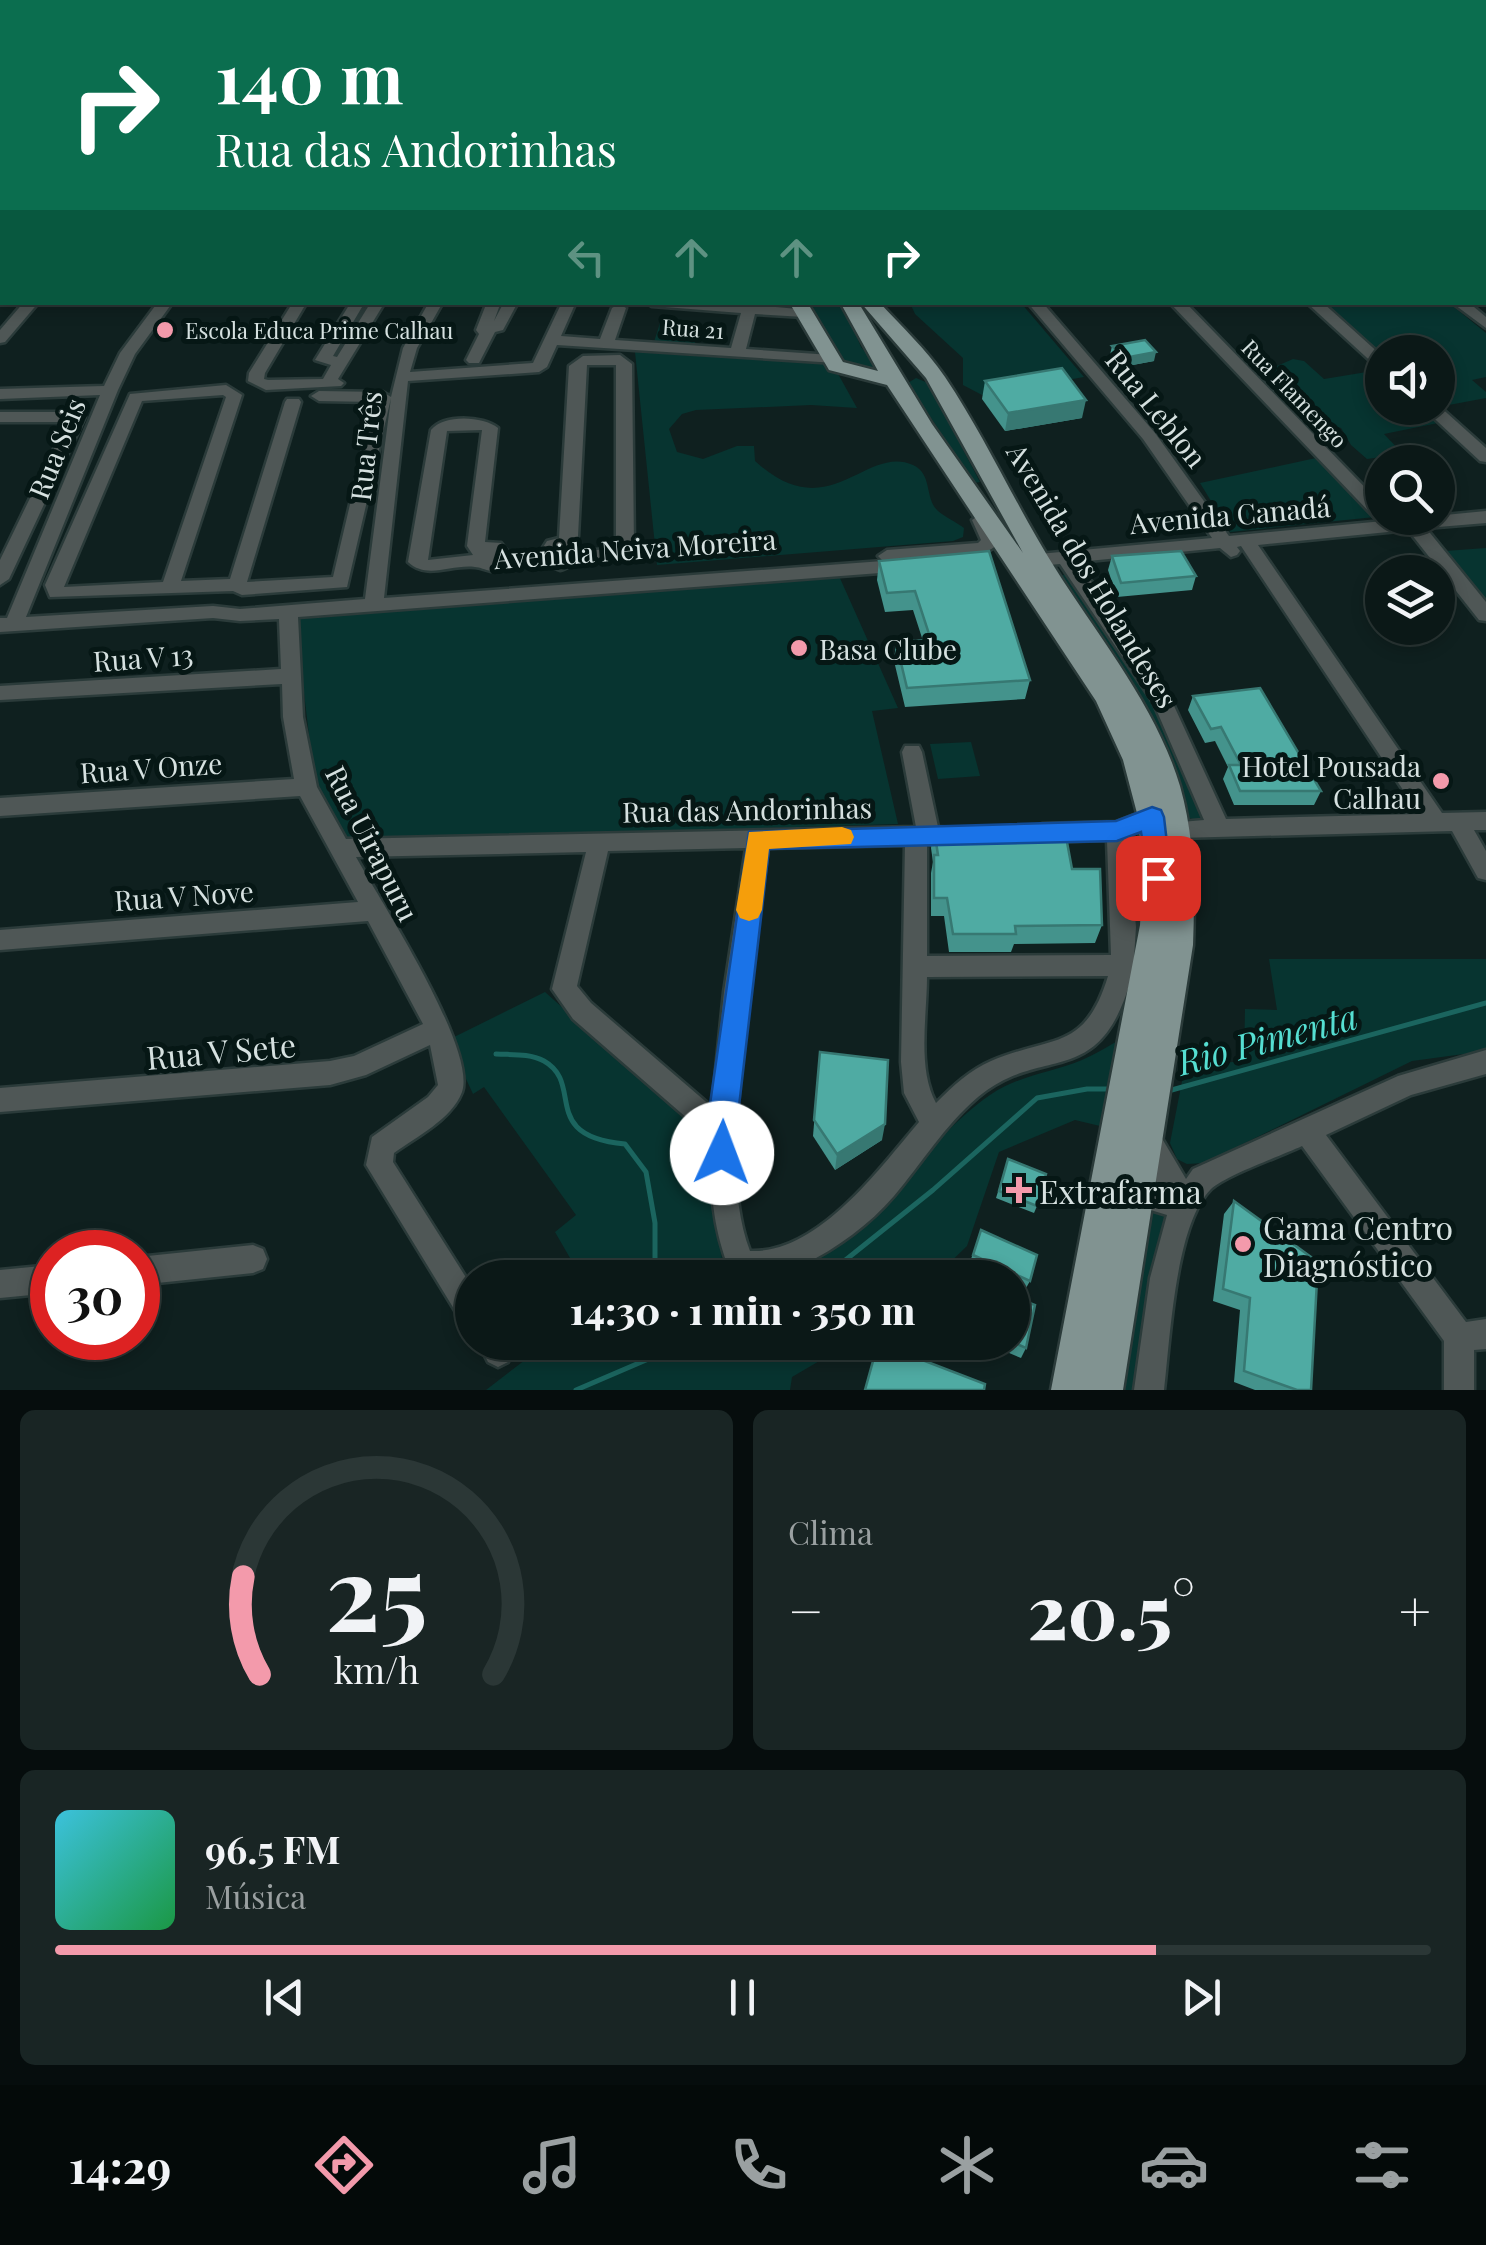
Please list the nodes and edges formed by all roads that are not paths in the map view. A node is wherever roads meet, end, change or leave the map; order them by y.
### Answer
1 (29, 305) edge
2 (164, 305) edge
3 (298, 305) edge
4 (356, 305) edge
5 (376, 305) edge
6 (434, 305) edge
7 (493, 305) edge
8 (510, 305) edge
9 (568, 305) edge
10 (694, 305) edge
11 (851, 305) edge
12 (872, 305) edge
13 (886, 305) edge
14 (1037, 305) edge
15 (1179, 305) edge
16 (1316, 305) edge
17 (1462, 305) edge
18 (619, 308) dead end
19 (801, 308) edge
20 (749, 309) junction
21 (1486, 324) edge
22 (488, 331) junction
23 (0, 340) edge
24 (553, 340) junction
25 (606, 344) junction
26 (1365, 349) edge
27 (737, 353) junction
28 (474, 360) dead end
29 (831, 360) junction
30 (922, 361) junction
31 (342, 362) junction
32 (400, 379) junction
33 (896, 387) junction
34 (110, 390) junction
35 (324, 390) junction
36 (943, 390) junction
37 (0, 394) edge
38 (294, 402) dead end
39 (0, 418) edge
40 (1449, 425) edge
41 (1486, 457) edge
42 (961, 480) junction
43 (1365, 497) edge
44 (1486, 517) edge
45 (1455, 523) edge
46 (1365, 524) edge
47 (1365, 535) edge
48 (1422, 535) edge
49 (1239, 546) junction
50 (567, 551) junction
51 (481, 556) junction
52 (508, 558) junction
53 (540, 558) junction
54 (1047, 562) junction
55 (0, 579) edge
56 (237, 584) junction
57 (533, 588) junction
58 (512, 590) junction
59 (375, 600) junction
60 (191, 604) junction
61 (288, 611) junction
62 (1486, 615) edge
63 (7, 624) edge
64 (288, 676) junction
65 (0, 694) edge
66 (912, 752) dead end
67 (306, 787) junction
68 (0, 808) edge
69 (1152, 817) junction
70 (1486, 821) edge
71 (1447, 822) junction
72 (1219, 828) junction
73 (1178, 829) junction
74 (1117, 831) junction
75 (1023, 833) edge
76 (986, 834) edge
77 (923, 835) junction
78 (758, 839) junction
79 (600, 842) junction
80 (340, 848) junction
81 (1486, 870) edge
82 (372, 911) junction
83 (0, 940) edge
84 (915, 967) junction
85 (1135, 970) junction
86 (440, 1029) junction
87 (1148, 1054) junction
88 (1486, 1062) edge
89 (0, 1100) edge
90 (1141, 1120) junction
91 (934, 1124) junction
92 (1306, 1130) junction
93 (721, 1132) junction
94 (1138, 1193) junction
95 (1189, 1196) junction
96 (253, 1260) dead end
97 (160, 1269) edge
98 (30, 1281) edge
99 (0, 1284) edge
100 (455, 1285) edge
101 (1473, 1336) edge
102 (1070, 1390) edge
103 (1104, 1390) edge
104 (1149, 1390) edge
105 (1459, 1390) edge

1 - 23 street
2 - 34 street, Rua Seis
3 - 35 street
4 - 31 street
5 - 31 street
6 - 32 street, Rua Três
7 - 22 street
8 - 22 street
9 - 24 street
10 - 20 street
11 - 33 main road, Avenida dos Holandeses
12 - 30 main road, Avenida dos Holandeses
13 - 30 main road
14 - 49 street, Rua Leblon
15 - 43 street, Rua Flamengo
16 - 26 street
17 - 21 street
18 - 25 street
19 - 20 street
19 - 29 main road
20 - 27 street
22 - 28 street
24 - 25 street, Rua 21
24 - 32 street
25 - 27 street, Rua 21
27 - 29 street, Rua 21
29 - 33 main road
30 - 36 main road, Avenida dos Holandeses
31 - 35 street
32 - 35 street
32 - 59 street, Rua Três
33 - 36 main road
33 - 42 main road, Avenida dos Holandeses
34 - 37 street
34 - 63 street, Rua Seis
35 - 56 street
36 - 54 main road, Avenida dos Holandeses
38 - 56 street
39 - 55 street
40 - 41 street
42 - 54 main road, Avenida dos Holandeses
42 - 57 street, Avenida Neiva Moreira
44 - 45 street, Avenida Canadá
46 - 49 street, Avenida Canadá
47 - 49 street, Avenida Canadá
48 - 62 street
49 - 54 street, Avenida Canadá
49 - 71 street, Rua Leblon
50 - 50 street
50 - 53 street
51 - 51 street
51 - 52 street
52 - 53 street
52 - 58 street
53 - 57 street
54 - 57 street, Avenida Neiva Moreira
54 - 69 main road, Avenida dos Holandeses
54 - 72 street
54 - 73 main road, Avenida dos Holandeses
56 - 60 street
57 - 58 street, Avenida Neiva Moreira
58 - 59 street, Avenida Neiva Moreira
59 - 60 street, Avenida Neiva Moreira
59 - 61 street, Avenida Neiva Moreira
60 - 60 street
60 - 61 street, Avenida Neiva Moreira
60 - 63 street, Avenida Neiva Moreira
61 - 64 street, Rua Uirapuru
64 - 65 street, Rua V 13
64 - 67 street, Rua Uirapuru
66 - 77 street
67 - 68 street, Rua V Onze
67 - 80 street, Rua Uirapuru
69 - 74 street
69 - 85 main road, Avenida dos Holandeses
70 - 71 street
71 - 72 street
71 - 81 street, Rua Leblon
72 - 73 street
73 - 87 main road, Avenida dos Holandeses
74 - 75 street
74 - 85 street
76 - 77 street, Rua das Andorinhas
77 - 78 street, Rua das Andorinhas
77 - 84 street
78 - 79 street, Rua das Andorinhas
78 - 93 street
79 - 80 street, Rua das Andorinhas
79 - 93 street
80 - 82 street, Rua Uirapuru
82 - 83 street, Rua V Nove
82 - 86 street, Rua Uirapuru
84 - 85 street
84 - 91 street
85 - 87 main road, Avenida dos Holandeses
85 - 91 street
86 - 89 street, Rua V Sete
86 - 100 street, Rua Uirapuru
87 - 90 main road, Avenida dos Holandeses
88 - 92 street
90 - 94 main road, Avenida dos Holandeses
90 - 95 street
90 - 102 main road, Avenida dos Holandeses
91 - 93 street
92 - 95 street
92 - 101 street
94 - 95 street
94 - 103 main road, Avenida dos Holandeses
95 - 104 street
96 - 97 street
98 - 99 street
101 - 105 street

